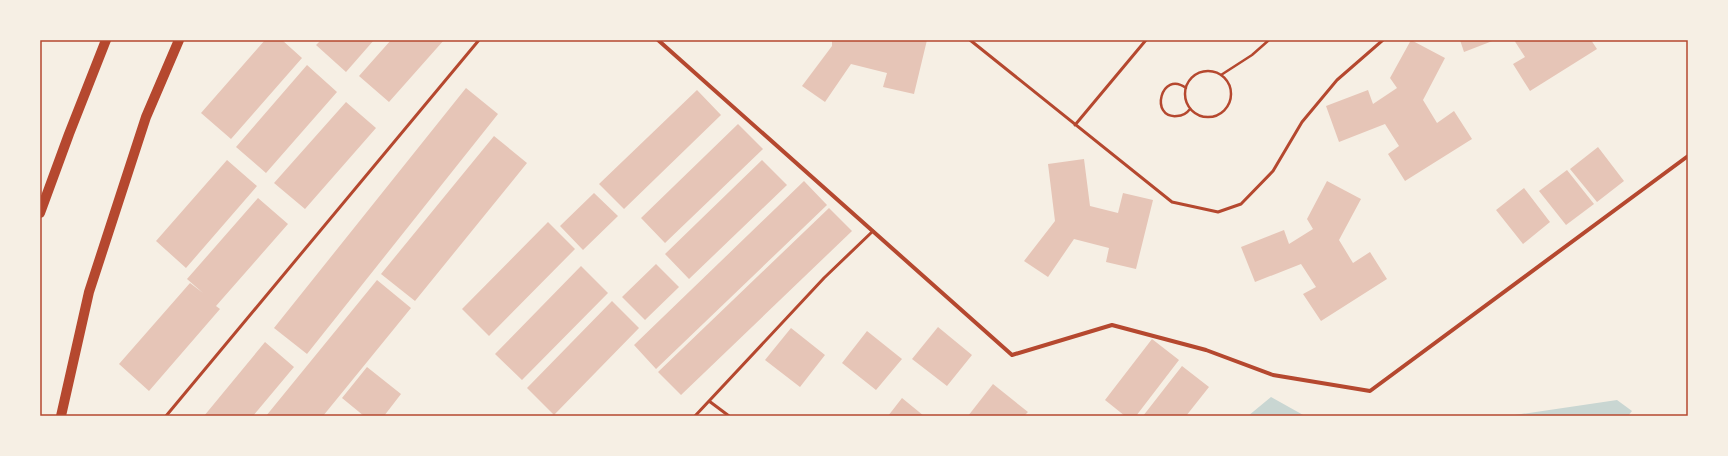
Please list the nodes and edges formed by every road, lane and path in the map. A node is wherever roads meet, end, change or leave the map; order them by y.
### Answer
1 (106, 40) edge
2 (179, 40) edge
3 (480, 40) edge
4 (970, 40) edge
5 (1146, 40) edge
6 (1269, 40) edge
7 (1382, 40) edge
8 (661, 41) edge
9 (1220, 75) dead end
10 (1186, 88) junction
11 (1190, 109) junction
12 (1075, 125) junction
13 (1688, 156) edge
14 (40, 213) edge
15 (873, 231) junction
16 (709, 401) junction
17 (61, 416) edge
18 (166, 416) edge
19 (695, 416) edge
20 (729, 416) edge

1 - 14 main road
2 - 17 main road
3 - 18 lane
4 - 12 lane
5 - 12 lane
6 - 9 path
7 - 12 lane
8 - 15 street
10 - 11 path
10 - 11 path
10 - 11 path
13 - 15 street
15 - 16 lane
16 - 19 lane
16 - 20 lane

